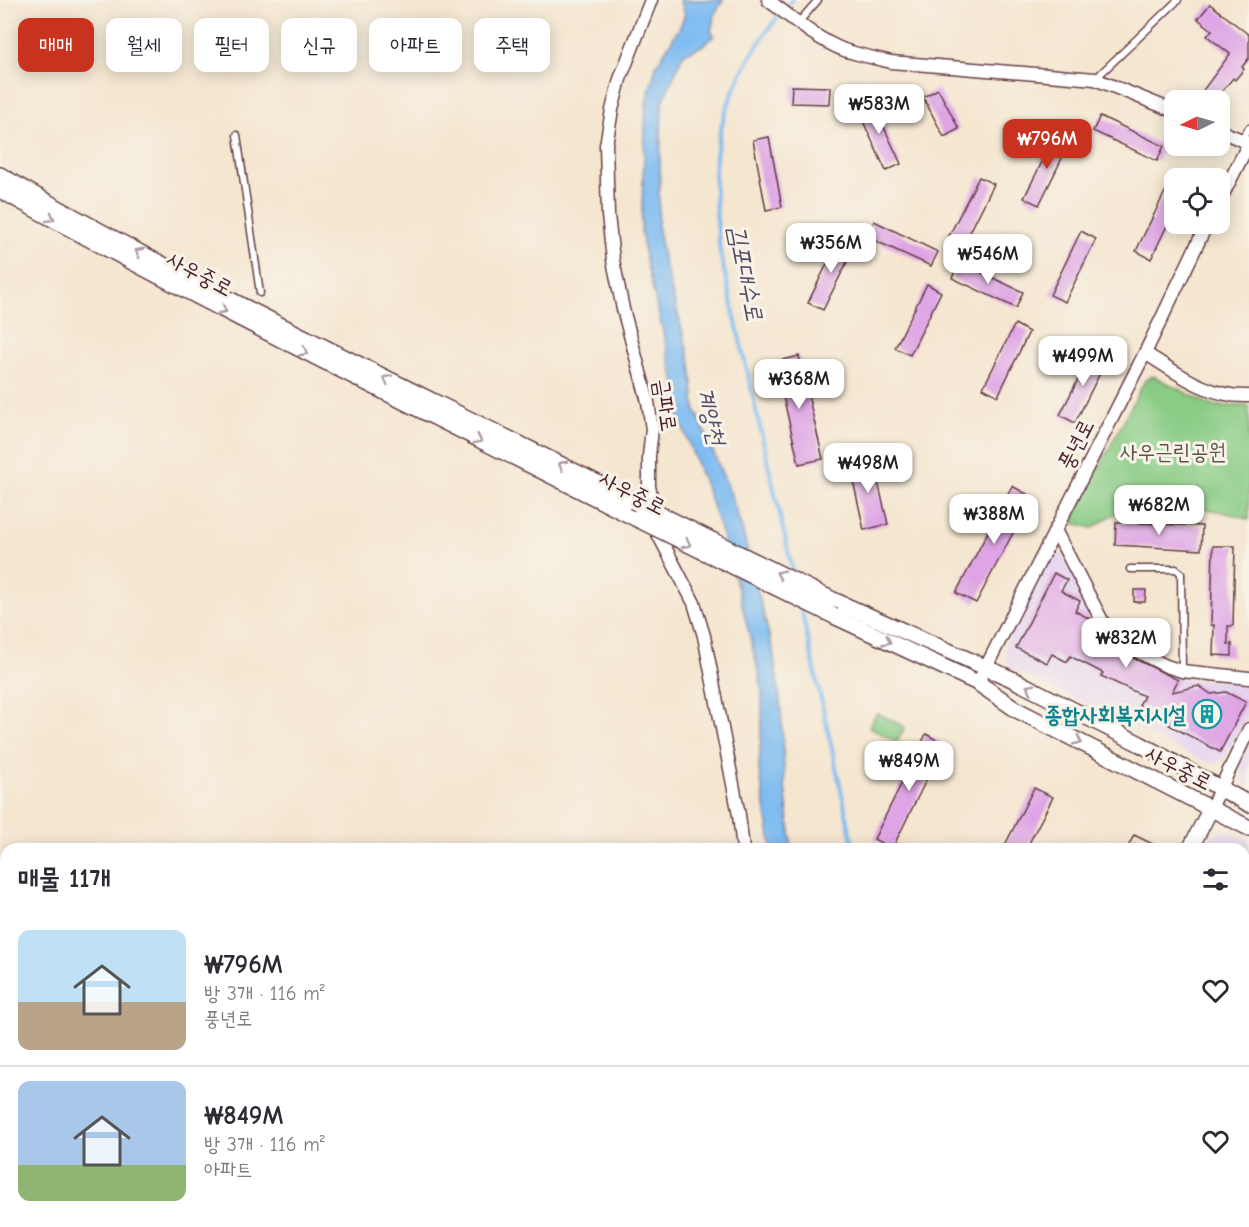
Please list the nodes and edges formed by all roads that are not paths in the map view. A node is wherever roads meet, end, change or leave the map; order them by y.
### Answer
1 (651, 0) edge
2 (768, 0) edge
3 (818, 0) edge
4 (1178, 0) edge
5 (796, 22) junction
6 (1095, 79) junction
7 (1164, 107) edge
8 (1249, 128) edge
9 (237, 135) dead end
10 (1230, 135) edge
11 (1246, 142) edge
12 (0, 175) edge
13 (1230, 178) edge
14 (0, 190) edge
15 (1202, 234) edge
16 (260, 293) dead end
17 (1145, 353) junction
18 (1249, 396) edge
19 (1055, 530) junction
20 (1130, 569) dead end
21 (833, 608) junction
22 (986, 667) junction
23 (1182, 671) junction
24 (1249, 678) edge
25 (978, 683) junction
26 (1249, 729) edge
27 (1221, 790) junction
28 (1249, 804) edge
29 (1211, 808) junction
30 (1249, 828) edge
31 (742, 843) edge
32 (1193, 843) edge

1 - 31 street, 금파로
2 - 5 street
3 - 5 lane
4 - 6 lane
5 - 6 street
6 - 7 street
8 - 11 lane
9 - 16 lane
10 - 11 street
11 - 13 street
21 -> 12 street, 사우중로, bridge
14 -> 21 street, 사우중로, bridge
15 - 17 street, 풍년로
17 - 18 street
17 - 19 street, 풍년로
19 - 22 street, 풍년로
19 - 23 street
20 - 23 lane
21 - 22 street, 사우중로
21 -> 25 street, 사우중로
22 - 25 street, 풍년로
27 -> 22 street, 사우중로
23 - 24 street
25 -> 29 street, 사우중로
26 - 27 street
27 - 28 street, 사우중로
27 - 29 street
29 - 30 street, 사우중로
29 - 32 street

